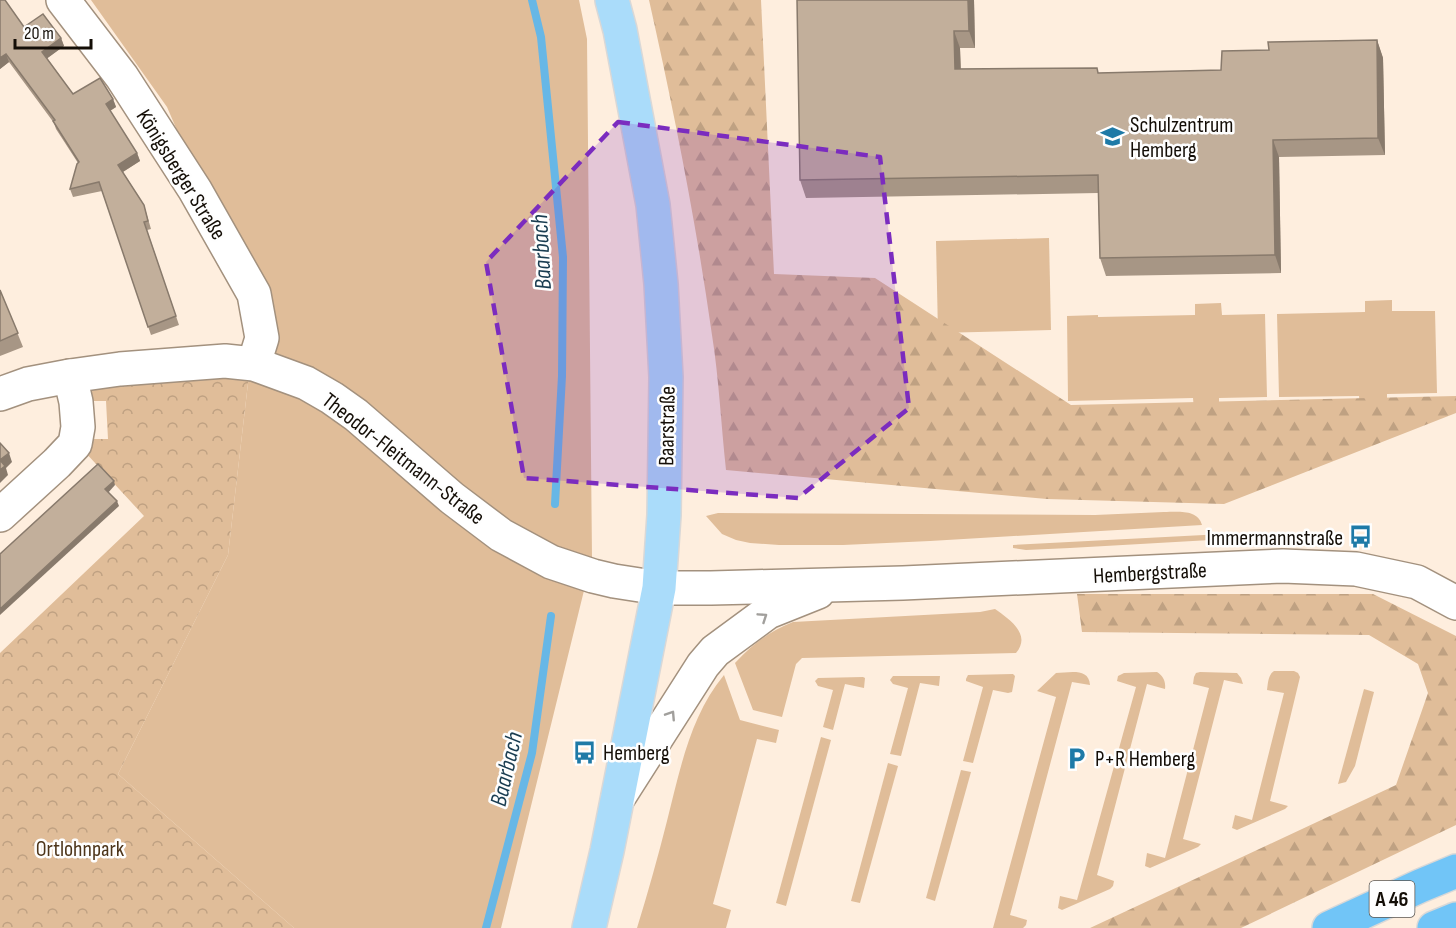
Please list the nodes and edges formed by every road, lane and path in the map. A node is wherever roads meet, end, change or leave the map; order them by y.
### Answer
1 (63, 0) edge
2 (612, 0) edge
3 (254, 364) junction
4 (70, 376) junction
5 (0, 394) edge
6 (0, 515) edge
7 (837, 585) junction
8 (659, 588) junction
9 (1456, 603) edge
10 (616, 800) junction
11 (607, 851) junction
12 (1456, 871) edge
13 (1456, 919) edge
14 (573, 928) edge
15 (589, 928) edge
16 (1329, 928) edge
17 (1434, 928) edge

1 - 3 street, Königsberger Straße
2 - 8 main road, Baarstraße
3 - 4 street, Theodor-Fleitmann-Straße
3 - 8 street, Theodor-Fleitmann-Straße
4 - 5 street, Theodor-Fleitmann-Straße
4 - 6 street
7 - 8 street, Hembergstraße
7 - 9 street, Hembergstraße
10 -> 7 street, Hembergstraße
8 - 10 main road, Baarstraße
10 - 11 main road, Baarstraße
11 - 14 main road, Baarstraße
11 - 15 main road, Baarstraße
12 - 16 highway, A 46
13 - 17 highway, A 46

